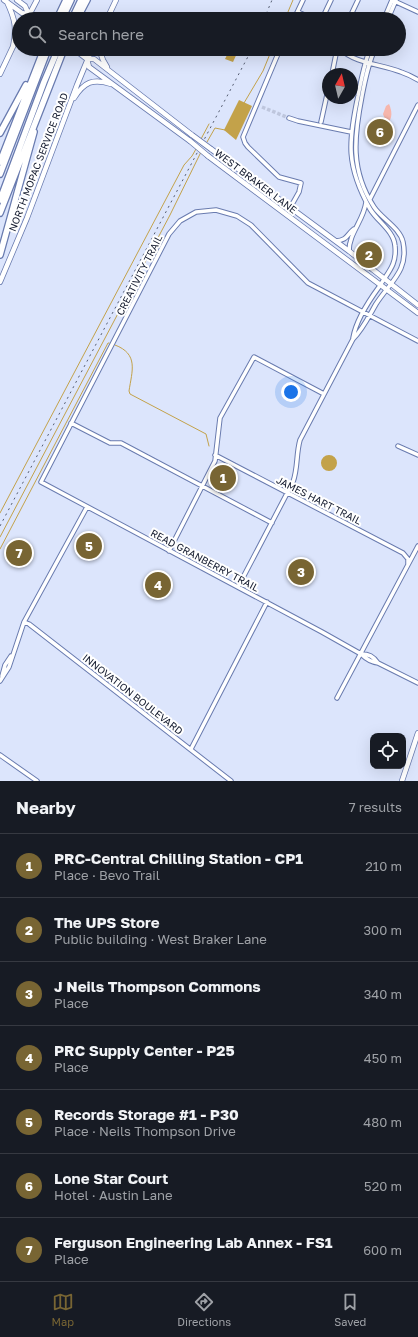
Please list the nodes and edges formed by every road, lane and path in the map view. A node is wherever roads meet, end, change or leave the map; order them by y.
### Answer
1 (17, 0) edge
2 (37, 0) edge
3 (66, 0) edge
4 (71, 0) edge
5 (81, 0) edge
6 (87, 0) edge
7 (116, 0) edge
8 (302, 0) edge
9 (331, 0) edge
10 (358, 0) edge
11 (393, 0) edge
12 (5, 1) edge
13 (21, 12) edge
14 (27, 12) edge
15 (31, 12) edge
16 (60, 12) edge
17 (65, 12) edge
18 (75, 12) edge
19 (81, 12) edge
20 (110, 12) edge
21 (298, 12) edge
22 (325, 12) edge
23 (352, 12) edge
24 (387, 12) edge
25 (390, 12) edge
26 (418, 12) edge
27 (12, 14) edge
28 (12, 47) edge
29 (41, 56) edge
30 (45, 56) edge
31 (55, 56) edge
32 (61, 56) edge
33 (83, 56) edge
34 (102, 56) edge
35 (277, 56) edge
36 (336, 56) edge
37 (350, 56) edge
38 (368, 56) edge
39 (371, 56) edge
40 (85, 58) junction
41 (367, 63) junction
42 (333, 68) edge
43 (109, 70) junction
44 (34, 73) junction
45 (0, 74) edge
46 (418, 80) edge
47 (116, 86) junction
48 (325, 104) edge
49 (69, 105) junction
50 (257, 105) junction
51 (418, 105) edge
52 (262, 107) tunnel mouth
53 (36, 117) junction
54 (289, 118) tunnel mouth
55 (321, 122) dead end
56 (351, 132) junction
57 (0, 133) edge
58 (0, 162) edge
59 (357, 166) junction
60 (0, 174) edge
61 (359, 183) junction
62 (0, 200) edge
63 (368, 200) junction
64 (290, 208) junction
65 (375, 208) junction
66 (371, 211) junction
67 (0, 213) edge
68 (362, 217) junction
69 (355, 228) junction
70 (334, 241) junction
71 (403, 245) junction
72 (395, 247) junction
73 (349, 251) junction
74 (0, 255) edge
75 (385, 279) junction
76 (0, 282) edge
77 (391, 284) junction
78 (380, 285) junction
79 (387, 290) junction
80 (418, 306) edge
81 (363, 312) junction
82 (418, 313) edge
83 (370, 316) junction
84 (353, 339) junction
85 (418, 341) edge
86 (324, 394) junction
87 (72, 423) junction
88 (398, 446) dead end
89 (216, 455) junction
90 (418, 455) edge
91 (41, 482) joint
92 (202, 486) junction
93 (288, 493) junction
94 (87, 507) junction
95 (272, 523) junction
96 (418, 546) edge
97 (169, 551) junction
98 (408, 564) junction
99 (238, 587) junction
100 (267, 602) junction
101 (24, 622) junction
102 (361, 654) junction
103 (1, 680) edge
104 (418, 683) edge
105 (337, 698) dead end
106 (418, 733) edge
107 (190, 749) junction
108 (0, 755) edge
109 (36, 781) edge
110 (231, 781) edge
111 (402, 781) edge

1 - 14 main road
2 - 15 main road
3 - 16 highway
4 - 17 highway
5 - 18 highway
6 - 19 highway
7 - 20 main road
8 - 21 street
9 - 22 street
10 - 23 street
11 - 24 street
11 - 25 street
11 - 26 street
12 - 13 main road
12 - 27 main road
28 - 45 main road
29 - 44 highway
30 - 60 highway
31 - 62 highway
32 - 53 highway
33 - 40 main road, WEST BRAKER LANE
34 - 43 main road
35 - 50 street
36 - 42 street
37 - 41 street
38 - 41 street
39 - 41 street
40 - 43 main road, WEST BRAKER LANE
40 - 47 main road, WEST BRAKER LANE
40 - 49 main road, NORTH MOPAC SERVICE ROAD
41 - 46 street
41 - 56 street
41 - 59 street
43 - 64 main road, WEST BRAKER LANE, bridge
44 - 57 highway
44 - 58 highway
47 - 49 main road
47 - 78 main road, WEST BRAKER LANE, bridge
48 - 55 street
49 - 76 main road, NORTH MOPAC SERVICE ROAD
50 - 52 street
50 - 64 street
51 - 63 street
53 - 67 highway
53 - 74 highway
54 - 56 street
56 - 59 street
56 - 61 street
59 - 61 street
61 - 63 street
63 - 65 street
63 - 66 street
63 - 68 street
64 - 70 main road, WEST BRAKER LANE
65 - 66 street
65 - 71 street
66 - 68 street
66 - 72 street
68 - 69 street
69 - 70 street
69 - 73 street
70 - 73 main road, WEST BRAKER LANE
71 - 72 street
71 - 77 street
72 - 75 street
73 - 75 main road, WEST BRAKER LANE
75 - 77 main road, WEST BRAKER LANE
75 - 78 street
77 - 79 street
77 - 80 main road, WEST BRAKER LANE
78 - 79 main road, WEST BRAKER LANE
78 - 81 street
79 - 82 main road, WEST BRAKER LANE
79 - 83 street
81 - 83 street, CREATIVITY TRAIL
81 - 84 street
81 - 87 street, CREATIVITY TRAIL
83 - 84 street
83 - 85 street, CREATIVITY TRAIL
84 - 86 street
86 - 89 street
86 - 93 street
87 - 91 street, CREATIVITY TRAIL
87 - 92 street
88 - 90 street
89 - 92 street
89 - 93 street, JAMES HART TRAIL
91 - 94 street, READ GRANBERRY TRAIL
92 - 95 street
92 - 97 street
93 - 95 street
93 - 98 street, JAMES HART TRAIL
94 - 97 street, READ GRANBERRY TRAIL
94 - 101 street
95 - 99 street
96 - 98 street
97 - 99 street, READ GRANBERRY TRAIL
98 - 102 street
99 - 100 street, READ GRANBERRY TRAIL
100 - 102 street, READ GRANBERRY TRAIL
100 - 107 street
101 - 103 street
101 - 107 street, INNOVATION BOULEVARD
102 - 104 street, READ GRANBERRY TRAIL
102 - 105 street
106 - 111 main road
107 - 110 street, INNOVATION BOULEVARD
108 - 109 street

